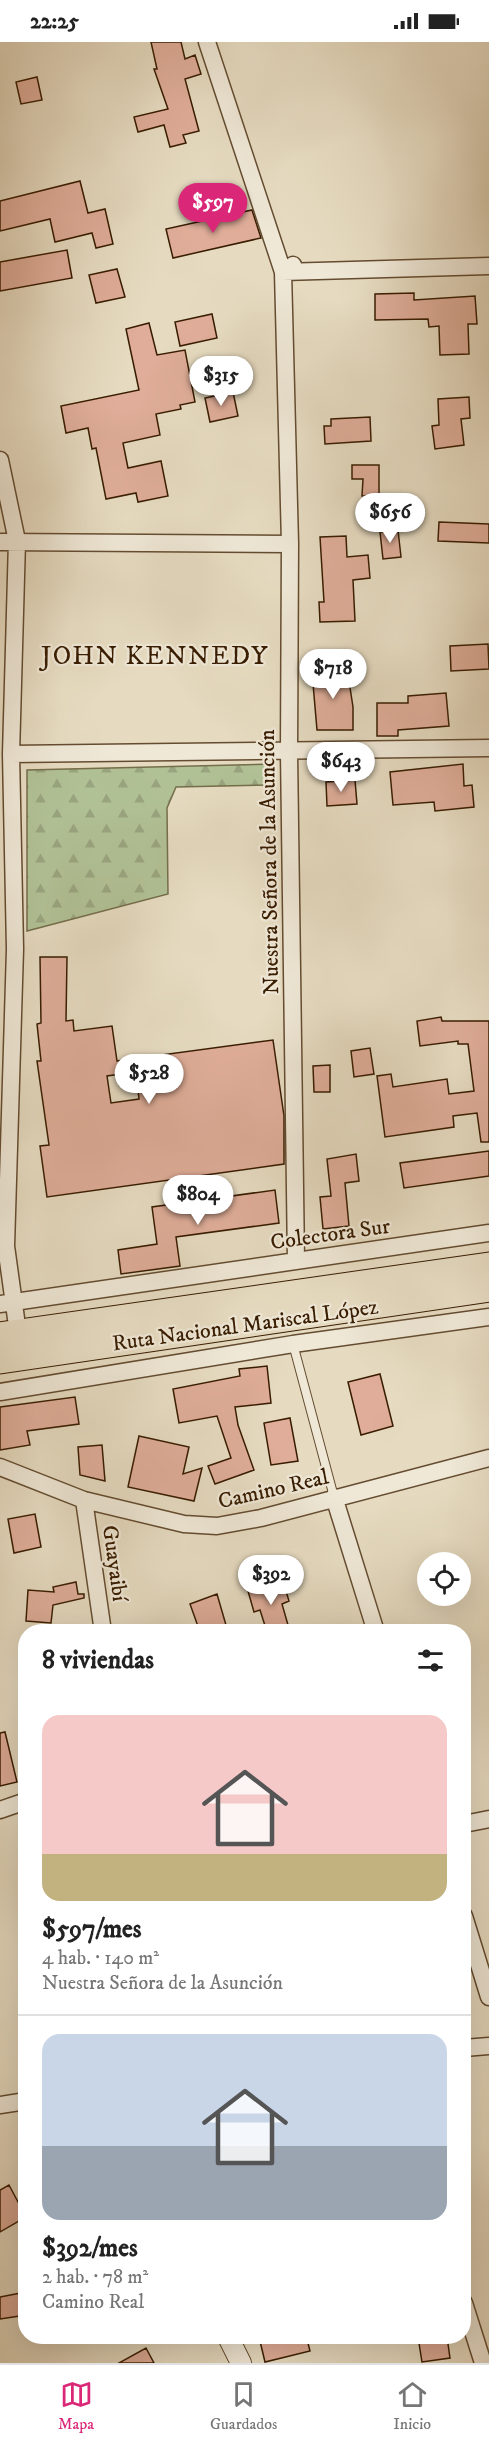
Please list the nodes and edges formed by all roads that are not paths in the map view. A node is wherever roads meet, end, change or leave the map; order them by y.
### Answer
1 (207, 42) edge
2 (489, 266) edge
3 (288, 268) junction
4 (0, 460) edge
5 (8, 542) edge
6 (290, 544) junction
7 (489, 748) edge
8 (289, 752) junction
9 (11, 754) junction
10 (0, 938) edge
11 (15, 950) junction
12 (489, 1233) edge
13 (3, 1243) edge
14 (296, 1261) junction
15 (489, 1266) edge
16 (489, 1288) edge
17 (6, 1303) edge
18 (489, 1317) edge
19 (9, 1334) edge
20 (293, 1344) junction
21 (0, 1360) edge
22 (0, 1392) edge
23 (489, 1458) edge
24 (0, 1467) edge
25 (334, 1497) junction
26 (84, 1500) junction
27 (102, 1624) edge
28 (374, 1624) edge
29 (18, 1804) edge
30 (0, 1810) edge
31 (489, 1820) edge
32 (471, 1823) edge
33 (471, 1939) edge
34 (489, 1997) edge
35 (489, 2046) edge
36 (471, 2047) edge
37 (18, 2102) edge
38 (0, 2105) edge
39 (471, 2325) edge
40 (232, 2344) edge
41 (241, 2363) edge
42 (483, 2363) edge

1 - 3 street, Nuestra Señora de la Asunción
2 - 3 street
3 - 6 street, Nuestra Señora de la Asunción
4 - 5 street
5 - 6 street
5 - 9 street
6 - 8 street, Nuestra Señora de la Asunción
7 - 8 street
8 - 9 street
8 - 14 street, Nuestra Señora de la Asunción
9 - 11 street
10 - 11 street
11 - 13 street
12 - 14 street, Colectora Sur
13 - 17 street
14 - 17 street, Colectora Sur
15 - 19 highway, Ruta Nacional Mariscal López
16 - 21 highway, Ruta Nacional Mariscal López
17 - 19 street
18 - 20 street
20 - 22 street
20 - 25 lane
23 - 25 street, Camino Real
24 - 26 street, Camino Real
25 - 26 street, Camino Real
25 - 28 street
26 - 27 street, Guayaibí
29 - 30 street
31 - 32 street
33 - 34 street
35 - 36 street
37 - 38 street
39 - 42 street
40 - 41 street

